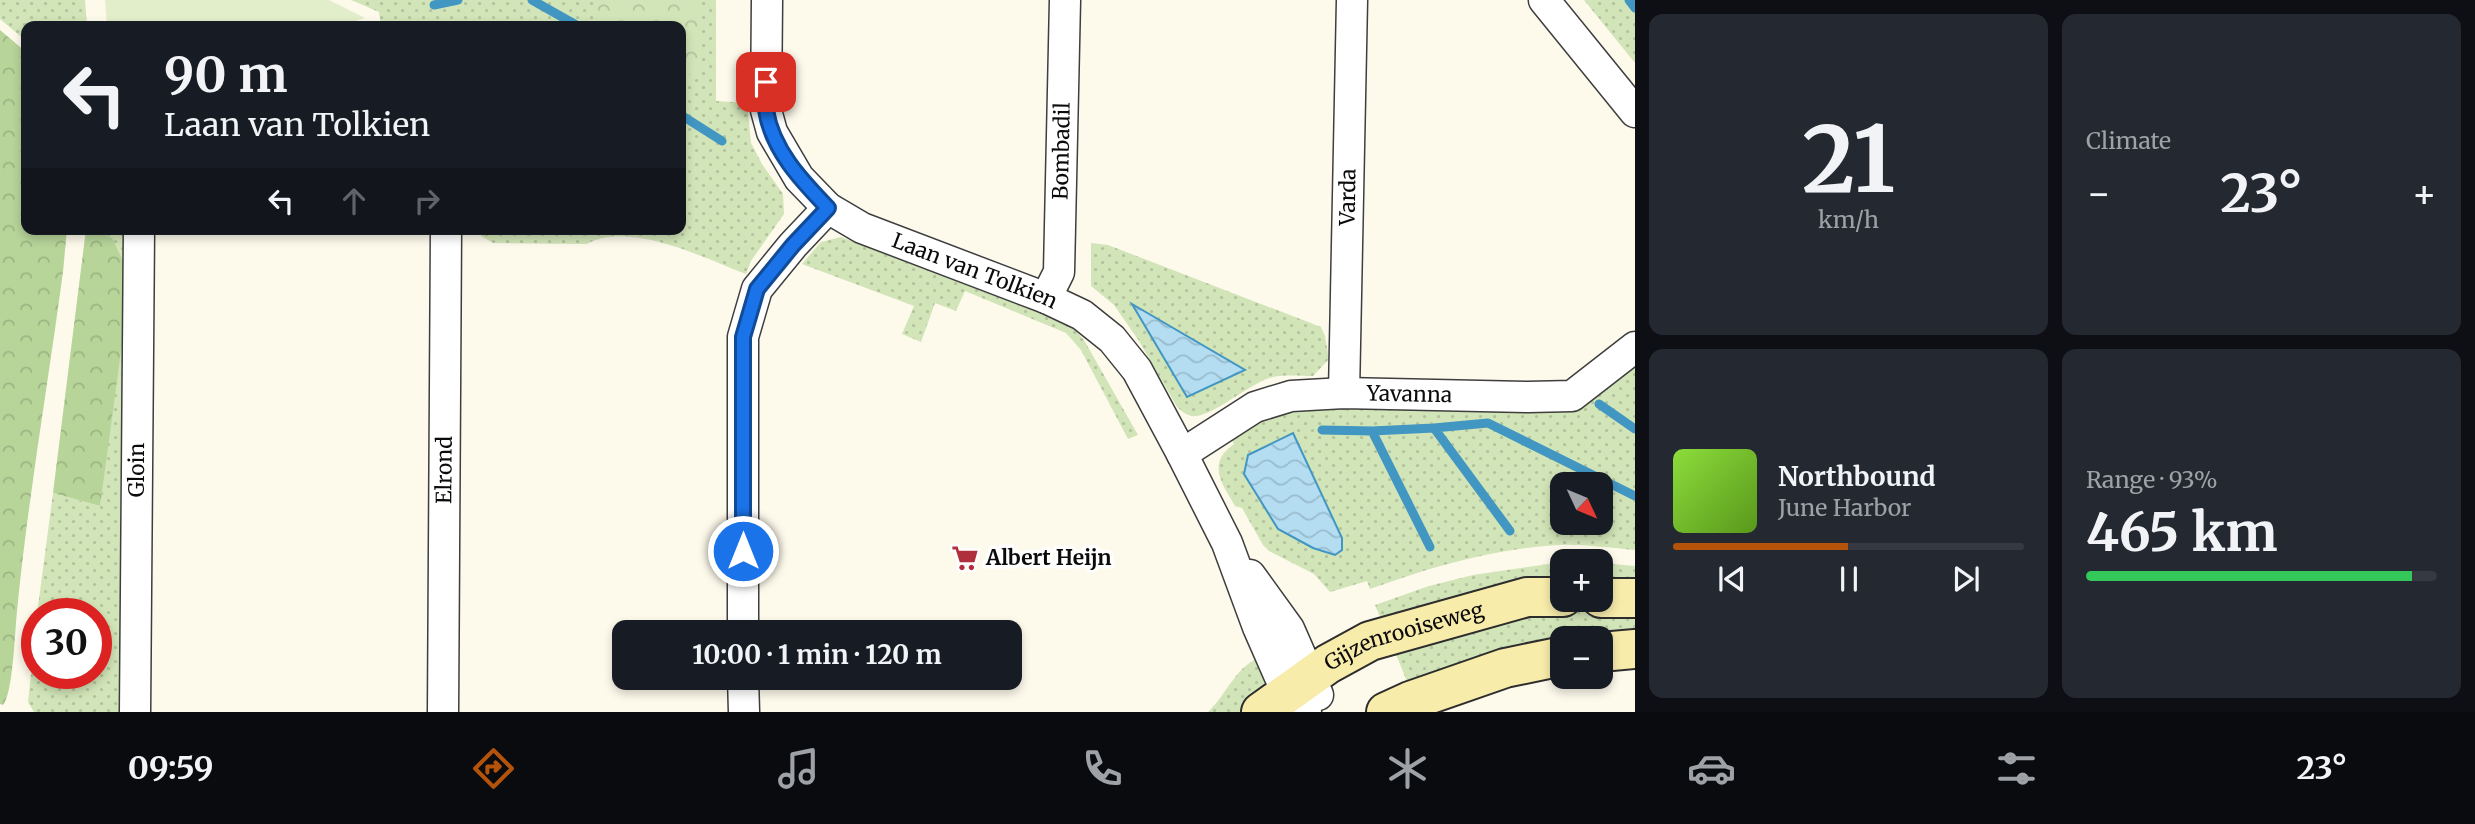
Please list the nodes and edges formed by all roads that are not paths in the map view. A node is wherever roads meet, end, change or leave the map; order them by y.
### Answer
1 (767, 0) edge
2 (1065, 0) edge
3 (1352, 0) edge
4 (1544, 0) edge
5 (1635, 112) edge
6 (828, 208) junction
7 (139, 235) edge
8 (446, 235) edge
9 (1046, 298) junction
10 (1635, 347) edge
11 (1344, 393) junction
12 (1182, 454) junction
13 (1550, 597) edge
14 (1613, 597) edge
15 (1635, 598) edge
16 (743, 620) edge
17 (1635, 649) edge
18 (1613, 651) edge
19 (1550, 659) edge
20 (743, 690) edge
21 (1292, 698) edge
22 (135, 712) edge
23 (443, 712) edge
24 (744, 712) edge
25 (1324, 712) edge
26 (1386, 712) edge

1 - 6 street, Laan van Tolkien
2 - 9 street, Bombadil
3 - 11 street, Varda
4 - 5 street
6 - 9 street, Laan van Tolkien
6 - 16 street
7 - 22 street, Gloin
8 - 23 street, Elrond
9 - 12 street, Laan van Tolkien
10 - 11 street, Yavanna
11 - 12 street, Yavanna
12 - 21 street, Laan van Tolkien
13 - 21 main road, Gijzenrooiseweg
14 - 15 main road
17 - 18 main road
19 - 26 main road
20 - 24 street
21 - 25 street, Laan van Tolkien

